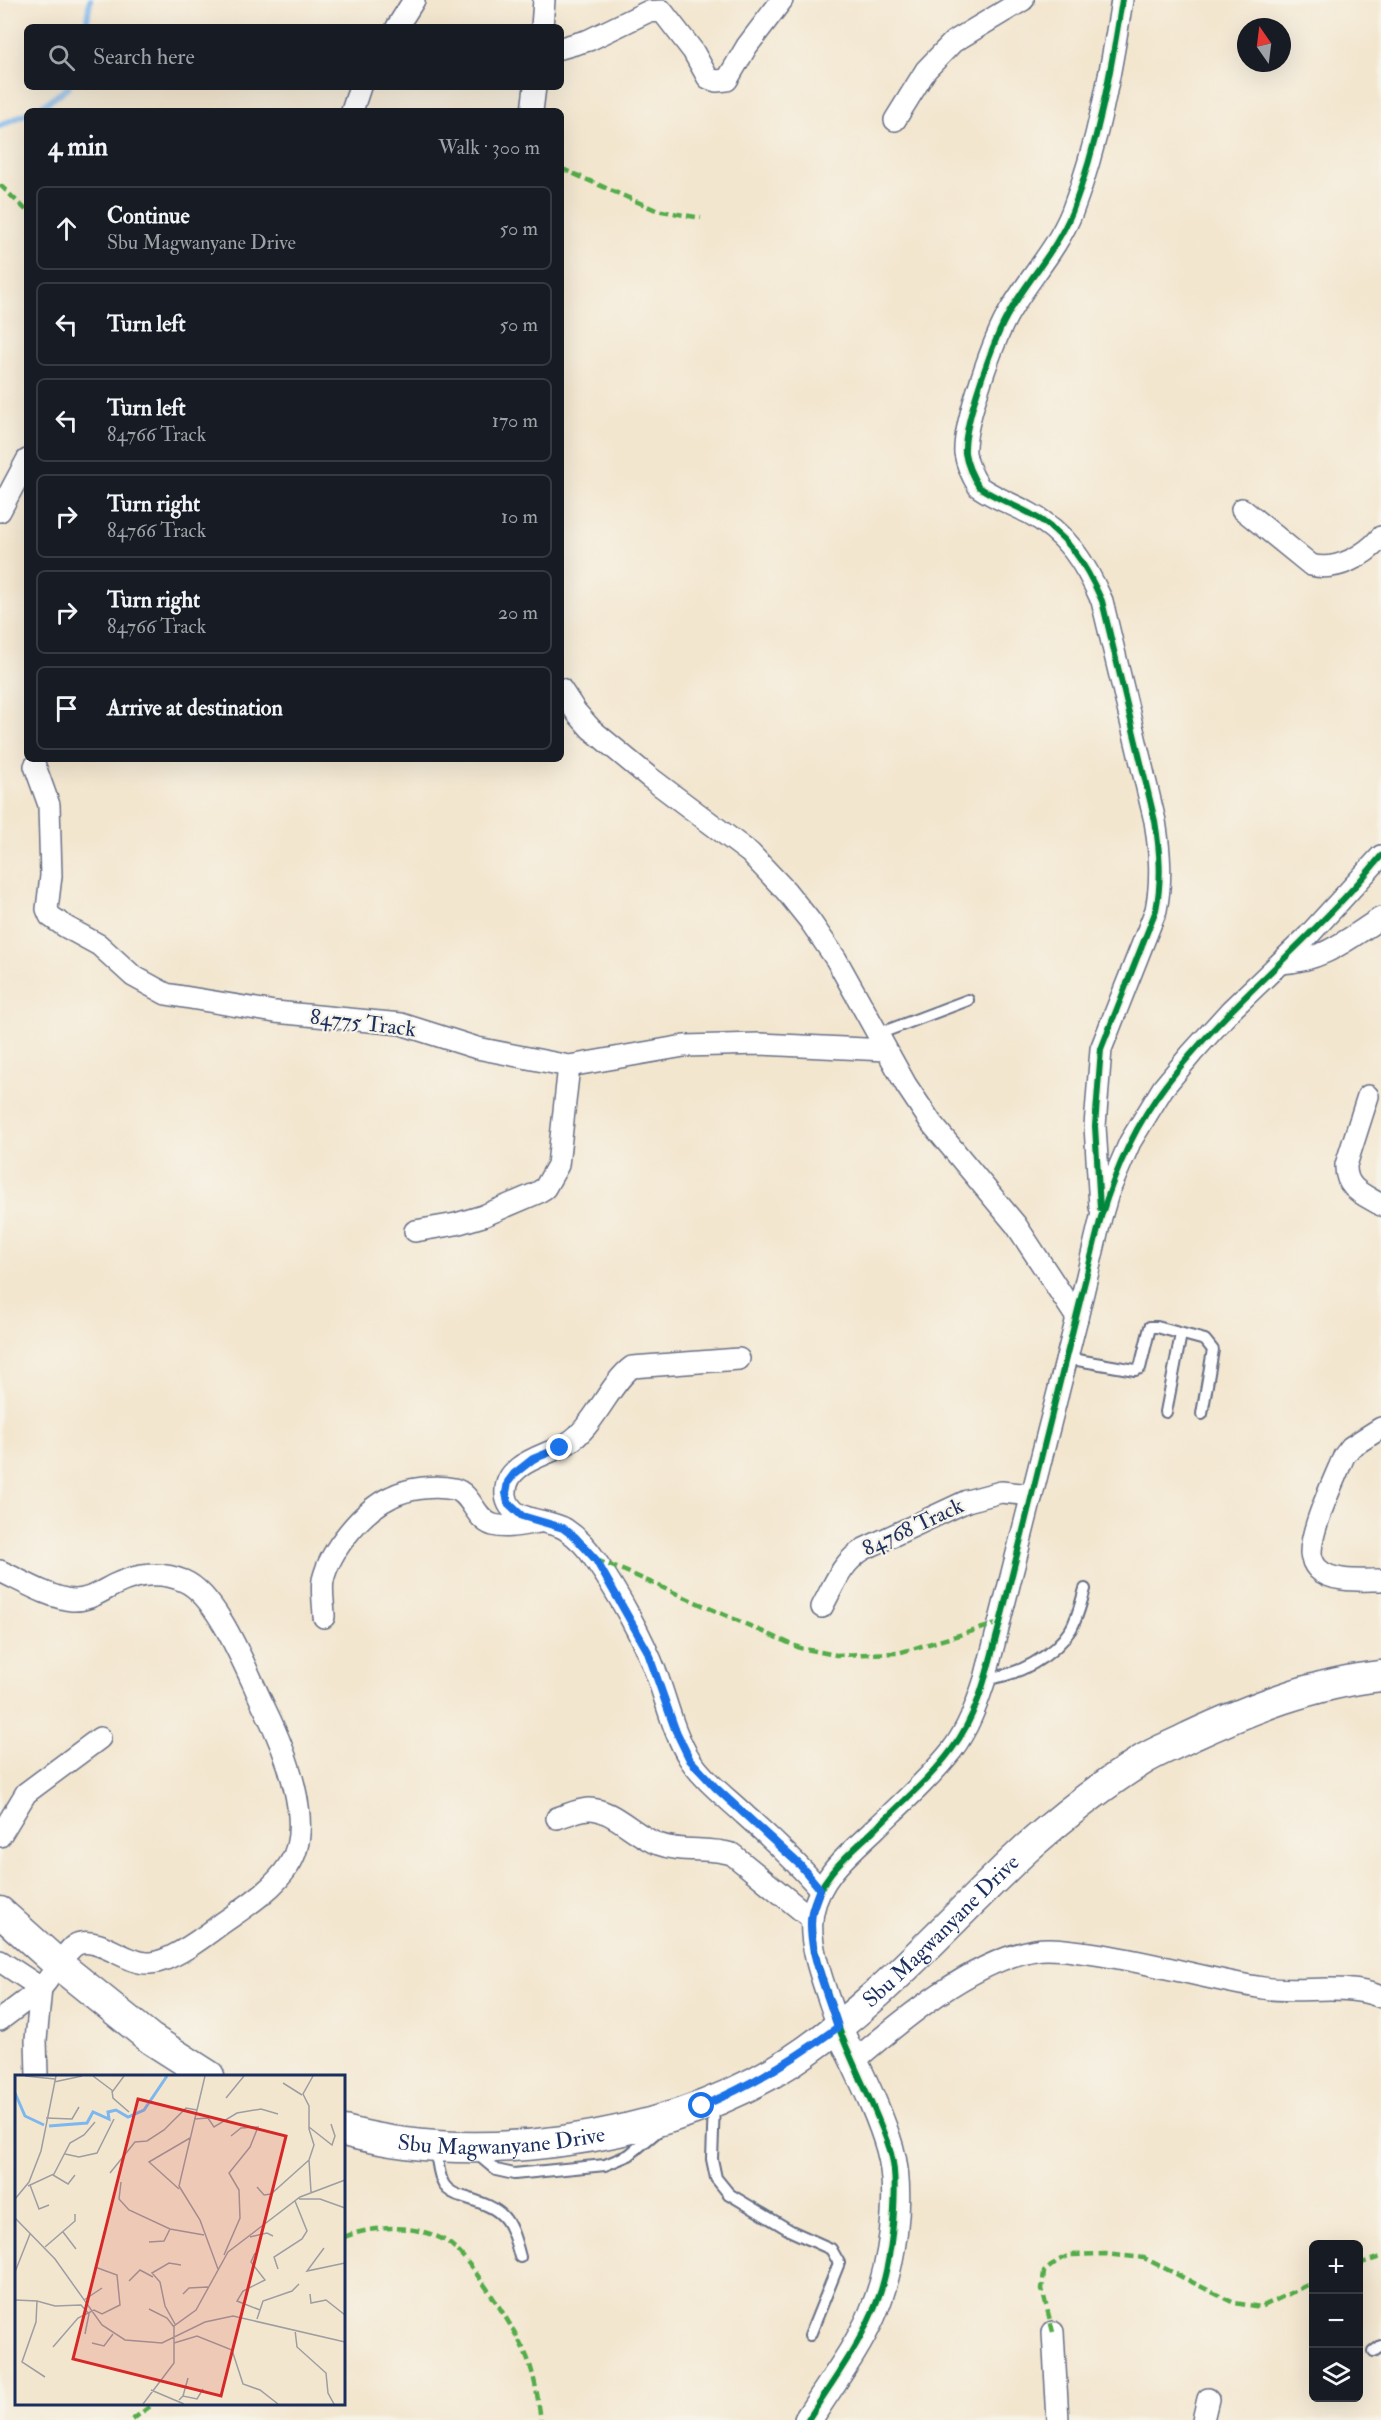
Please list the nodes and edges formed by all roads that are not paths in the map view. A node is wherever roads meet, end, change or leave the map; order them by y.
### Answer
1 (414, 0) edge
2 (544, 0) edge
3 (782, 0) edge
4 (1023, 0) edge
5 (1122, 0) edge
6 (399, 24) edge
7 (542, 24) edge
8 (564, 47) edge
9 (359, 90) edge
10 (535, 90) edge
11 (353, 108) edge
12 (532, 108) edge
13 (895, 120) dead end
14 (24, 466) edge
15 (1242, 509) dead end
16 (0, 511) edge
17 (1381, 537) edge
18 (564, 695) edge
19 (35, 766) dead end
20 (1381, 856) edge
21 (1381, 918) edge
22 (1281, 963) junction
23 (968, 1000) dead end
24 (882, 1042) junction
25 (569, 1066) junction
26 (1368, 1096) dead end
27 (1381, 1205) edge
28 (1101, 1216) junction
29 (415, 1231) dead end
30 (1077, 1318) junction
31 (1181, 1334) junction
32 (1066, 1358) junction
33 (739, 1359) dead end
34 (1166, 1412) dead end
35 (1202, 1414) dead end
36 (1381, 1428) edge
37 (1032, 1496) junction
38 (544, 1521) junction
39 (0, 1571) edge
40 (1381, 1580) edge
41 (1085, 1589) dead end
42 (822, 1607) dead end
43 (324, 1617) dead end
44 (1381, 1676) edge
45 (985, 1679) junction
46 (100, 1738) dead end
47 (557, 1818) dead end
48 (0, 1836) edge
49 (820, 1889) junction
50 (0, 1912) edge
51 (812, 1918) junction
52 (0, 1961) edge
53 (58, 1964) junction
54 (41, 1988) junction
55 (1381, 1997) edge
56 (0, 2020) edge
57 (838, 2027) junction
58 (854, 2061) junction
59 (37, 2075) edge
60 (207, 2075) edge
61 (714, 2100) junction
62 (345, 2131) edge
63 (434, 2146) junction
64 (520, 2257) dead end
65 (1053, 2332) dead end
66 (810, 2335) dead end
67 (1208, 2399) dead end
68 (808, 2420) edge
69 (1058, 2420) edge
70 (1203, 2420) edge

1 - 6 street
2 - 7 street
3 - 8 street
4 - 13 street
5 - 28 street
9 - 11 street
10 - 12 street
14 - 16 street
15 - 17 street
18 - 24 street
19 - 25 street, 84775 Track
20 - 22 street
21 - 22 street
22 - 28 street
23 - 24 lane
24 - 25 street, 84775 Track
24 - 30 street
25 - 29 street
26 - 27 street
28 - 30 street
30 - 32 street
31 - 32 lane
31 - 34 lane
31 - 35 lane
32 - 37 street
33 - 38 street
36 - 40 street
37 - 42 street, 84768 Track
37 - 45 street
38 - 43 street
38 - 49 street
39 - 53 street
41 - 45 lane
44 - 57 main road, Sbu Magwanyane Drive
45 - 49 street
46 - 48 street
47 - 51 street
49 - 51 street
50 - 53 main road
51 - 57 street
52 - 54 street
53 - 54 street
53 - 60 main road
54 - 56 street
54 - 59 street
55 - 58 street
57 - 58 street
57 - 61 main road, Sbu Magwanyane Drive
58 - 68 street
61 - 63 main road, Sbu Magwanyane Drive
61 - 66 lane
62 - 63 main road, Sbu Magwanyane Drive
63 - 64 lane
65 - 69 street
67 - 70 street

